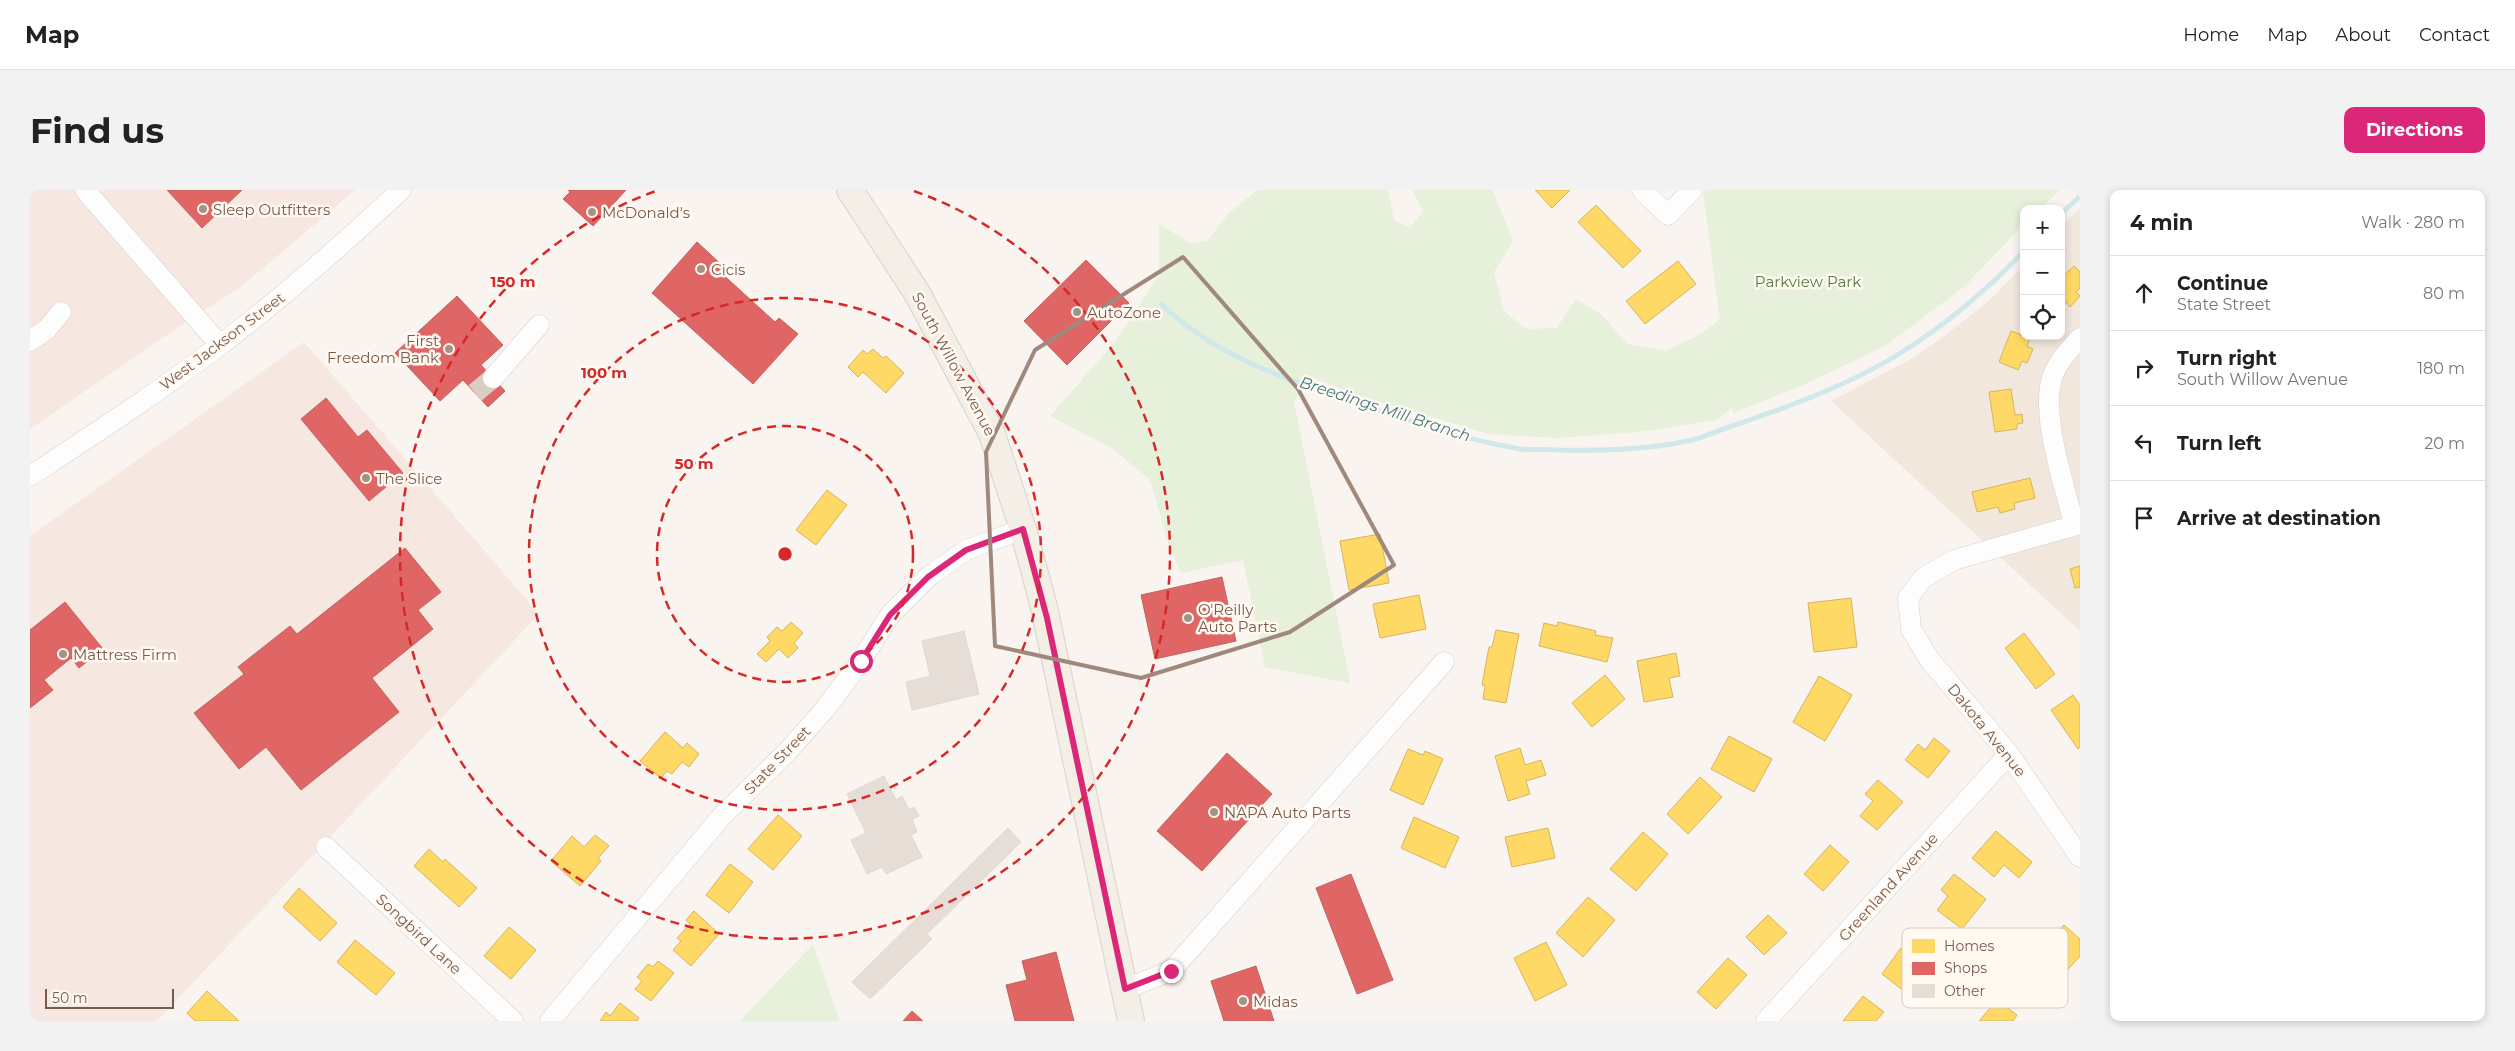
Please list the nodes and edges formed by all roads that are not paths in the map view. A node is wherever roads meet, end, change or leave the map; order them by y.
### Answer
1 (85, 190) edge
2 (401, 190) edge
3 (850, 190) edge
4 (1642, 190) edge
5 (1692, 190) edge
6 (61, 312) dead end
7 (539, 324) dead end
8 (2080, 338) edge
9 (30, 341) edge
10 (220, 345) junction
11 (493, 378) tunnel mouth
12 (30, 476) edge
13 (2077, 524) edge
14 (1023, 529) junction
15 (1444, 662) dead end
16 (2009, 754) junction
17 (326, 848) dead end
18 (2080, 857) edge
19 (1125, 989) junction
20 (513, 1021) edge
21 (550, 1021) edge
22 (1131, 1021) edge
23 (1766, 1021) edge

1 - 10 street
2 - 10 street, West Jackson Street
3 - 14 main road, South Willow Avenue
4 - 5 street
6 - 9 street
7 - 11 street
8 - 13 street
10 - 12 street, West Jackson Street
13 - 16 street, Dakota Avenue
14 - 19 main road, South Willow Avenue
14 - 21 street, State Street
15 - 19 street
16 - 18 street, Dakota Avenue
16 - 23 street, Greenland Avenue
17 - 20 street, Songbird Lane
19 - 22 main road, South Willow Avenue

